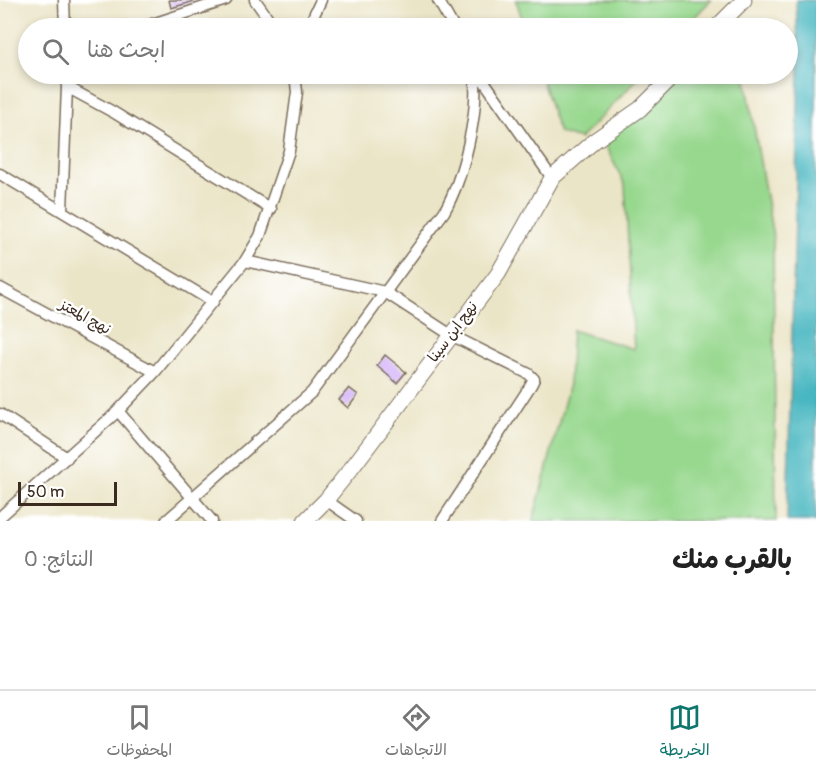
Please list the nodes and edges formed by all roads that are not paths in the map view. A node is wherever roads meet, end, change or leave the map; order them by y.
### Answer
1 (64, 0) edge
2 (226, 0) edge
3 (255, 0) edge
4 (321, 0) edge
5 (438, 0) edge
6 (744, 0) edge
7 (65, 18) edge
8 (171, 18) edge
9 (267, 18) edge
10 (313, 18) edge
11 (448, 18) edge
12 (726, 18) edge
13 (67, 84) edge
14 (296, 84) edge
15 (474, 84) edge
16 (486, 84) edge
17 (665, 84) edge
18 (67, 87) junction
19 (0, 174) edge
20 (552, 178) junction
21 (271, 209) junction
22 (62, 210) junction
23 (245, 261) junction
24 (0, 288) edge
25 (385, 291) junction
26 (213, 302) junction
27 (451, 335) junction
28 (155, 372) junction
29 (118, 411) junction
30 (0, 414) edge
31 (67, 458) junction
32 (192, 498) junction
33 (326, 500) junction
34 (0, 517) edge
35 (166, 521) edge
36 (212, 521) edge
37 (305, 521) edge
38 (356, 521) edge
39 (442, 521) edge

1 - 7 street
2 - 8 street
3 - 9 street
4 - 10 street
5 - 11 street
6 - 12 street
13 - 18 street
14 - 21 street
15 - 25 street
16 - 20 street
17 - 20 street, نهج ابن سينا
18 - 21 street
18 - 22 street
19 - 22 street
20 - 27 street, نهج ابن سينا
21 - 23 street
22 - 26 street
23 - 25 street
23 - 26 street
24 - 28 street, نهج المعتز
25 - 27 street
25 - 32 street
26 - 28 street
27 - 33 street, نهج ابن سينا
27 - 39 street
28 - 29 street
29 - 31 street
29 - 32 street
30 - 31 street
31 - 34 street
32 - 35 street
32 - 36 street
33 - 37 street, نهج ابن سينا
33 - 38 street

